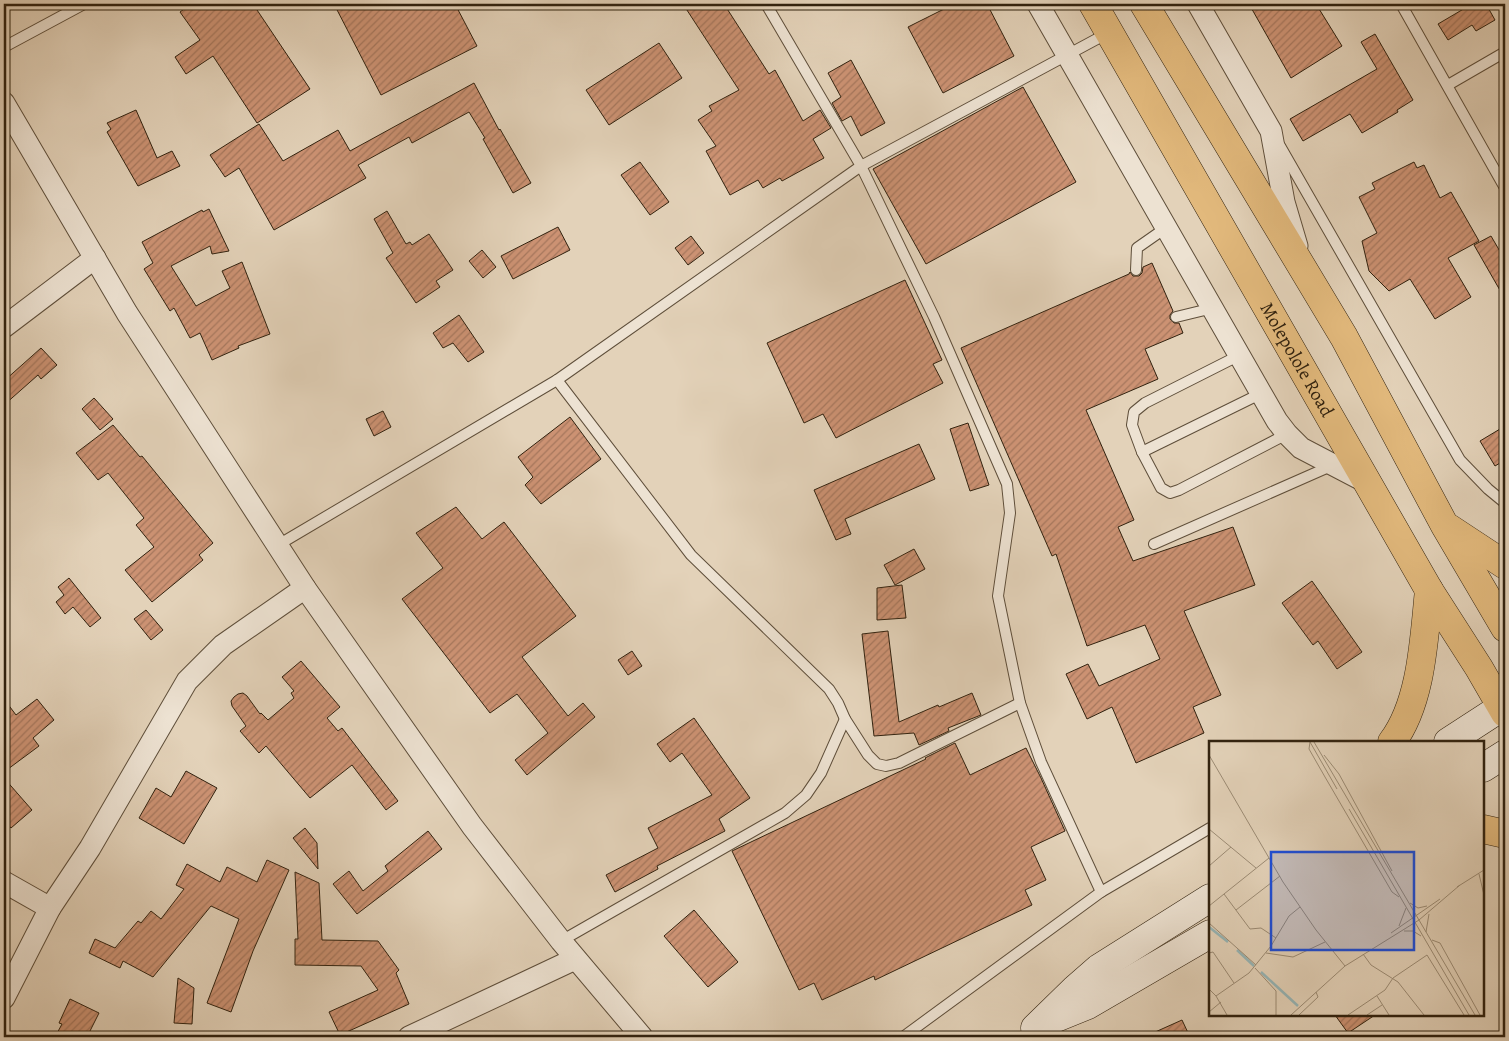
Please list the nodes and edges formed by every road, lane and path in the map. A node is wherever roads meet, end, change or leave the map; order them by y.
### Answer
1 (84, 4) edge
2 (766, 4) edge
3 (1038, 4) edge
4 (1093, 4) edge
5 (1144, 4) edge
6 (1198, 4) edge
7 (1401, 4) edge
8 (1110, 32) junction
9 (4, 47) edge
10 (1505, 52) edge
11 (1068, 54) junction
12 (1448, 85) junction
13 (6, 109) edge
14 (1271, 130) junction
15 (861, 166) junction
16 (1505, 188) edge
17 (1167, 227) junction
18 (95, 258) junction
19 (1136, 270) dead end
20 (1305, 271) junction
21 (1213, 308) junction
22 (1176, 317) dead end
23 (4, 327) edge
24 (1240, 355) junction
25 (556, 380) junction
26 (1262, 393) junction
27 (1287, 434) junction
28 (1142, 452) junction
29 (1333, 465) junction
30 (1368, 483) junction
31 (1505, 503) edge
32 (1445, 526) junction
33 (1154, 544) dead end
34 (278, 545) junction
35 (1505, 565) edge
36 (306, 588) junction
37 (1429, 590) junction
38 (1505, 628) edge
39 (1020, 703) junction
40 (1504, 708) edge
41 (845, 720) junction
42 (1393, 741) edge
43 (1450, 741) edge
44 (1505, 754) edge
45 (1484, 767) edge
46 (1209, 829) edge
47 (1484, 829) edge
48 (1505, 834) edge
49 (4, 882) edge
50 (1101, 892) junction
51 (1209, 899) edge
52 (50, 908) junction
53 (1209, 935) edge
54 (561, 941) junction
55 (575, 958) junction
56 (4, 998) edge
57 (1027, 1032) edge
58 (409, 1037) edge
59 (642, 1037) edge
60 (903, 1037) edge

1 - 9 lane
2 - 15 lane
3 - 11 street
4 - 8 main road, Molepolole Road
5 - 20 main road
6 - 14 street
7 - 12 lane
8 - 11 lane
8 - 30 main road, Molepolole Road
10 - 12 lane
11 - 15 lane
11 - 17 street
12 - 16 lane
13 - 18 street
14 - 20 street
14 - 31 lane
15 - 25 lane
15 - 39 lane
17 - 19 lane
17 - 21 street
18 - 23 street
18 - 34 street
20 - 32 main road
21 - 22 lane
21 - 24 street
24 - 26 street
24 - 28 lane
25 - 34 lane
25 - 41 lane
26 - 27 street
26 - 28 lane
27 - 28 lane
27 - 29 street
29 - 30 street
29 - 33 lane
30 - 37 main road, Molepolole Road
32 - 35 main road
32 - 38 main road
34 - 36 street
36 - 52 street
36 - 54 street
37 - 40 main road, Molepolole Road
37 - 42 main road
39 - 41 lane
39 - 50 lane
40 - 43 main road
41 - 54 lane
44 - 45 main road
46 - 50 lane
47 - 48 main road
49 - 52 street
50 - 60 lane
51 - 57 main road
52 - 56 street
53 - 57 main road
54 - 55 street
55 - 58 street
55 - 59 street

